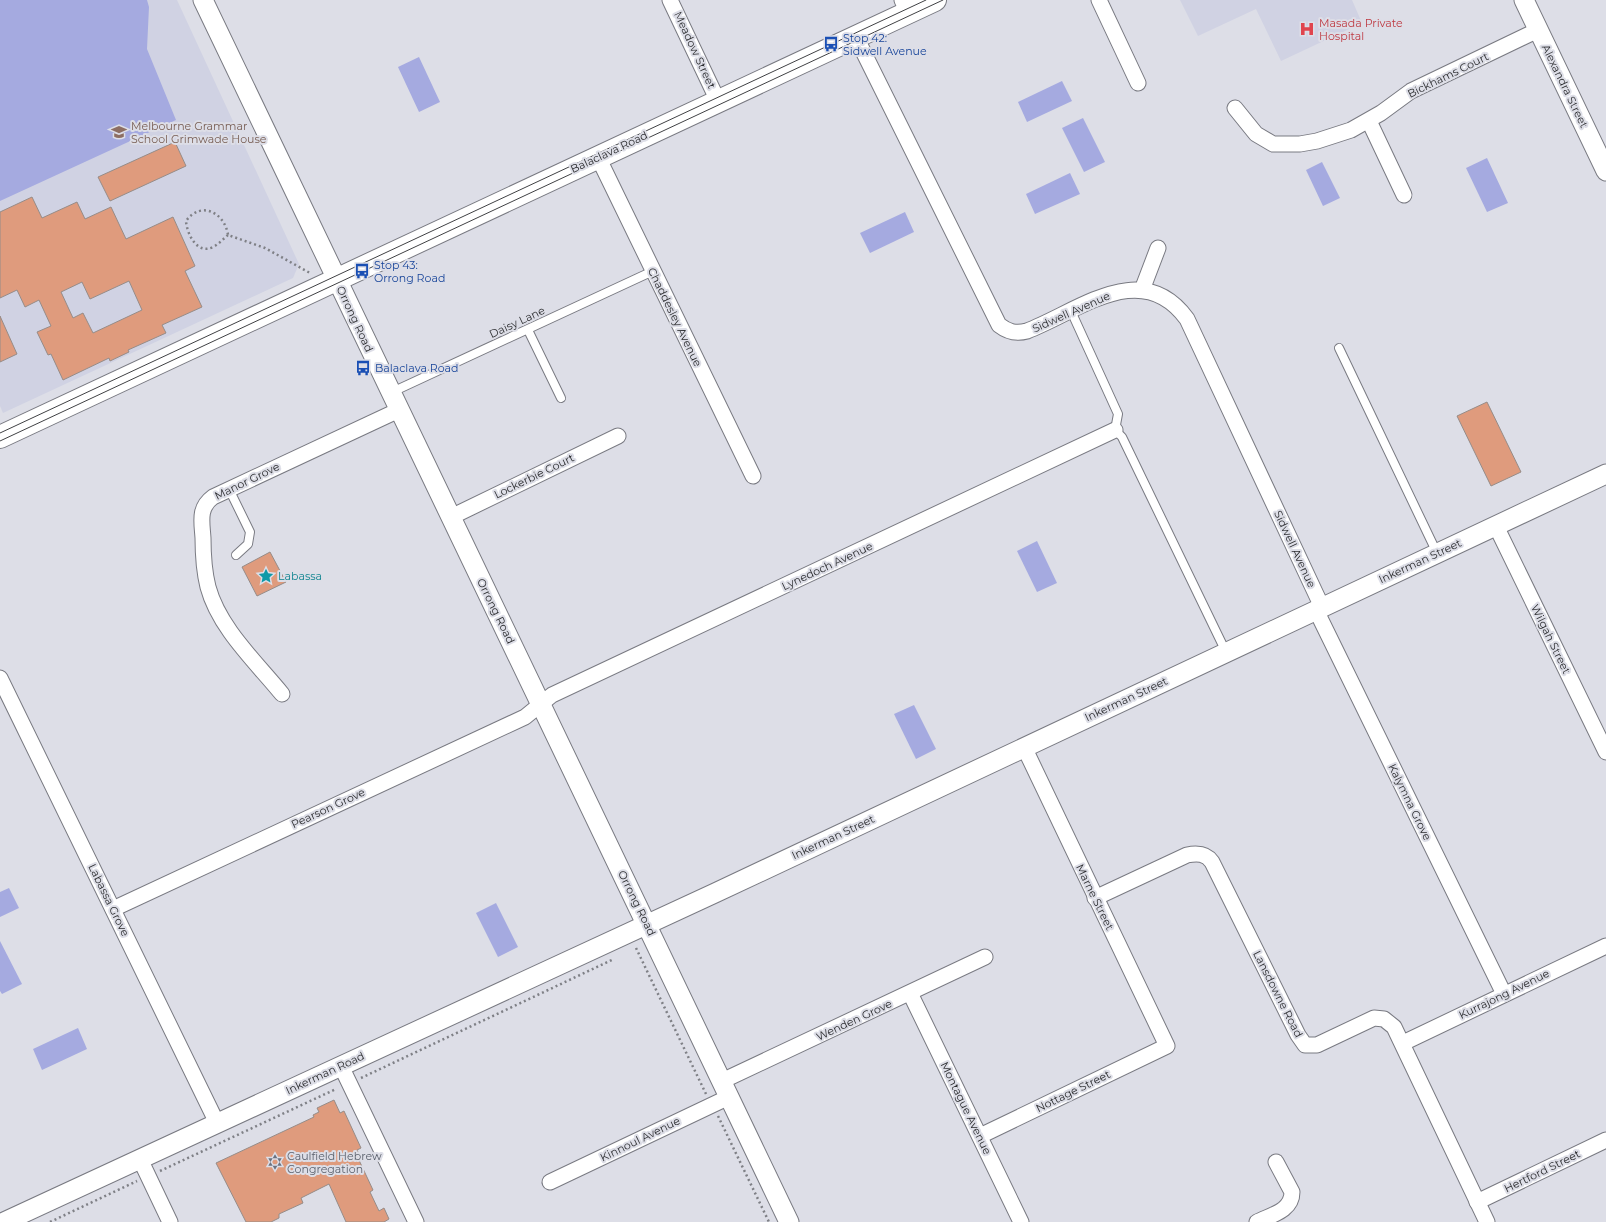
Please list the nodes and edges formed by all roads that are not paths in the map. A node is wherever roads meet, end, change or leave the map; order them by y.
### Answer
1 (203, 0) edge
2 (670, 0) edge
3 (935, 0) edge
4 (1099, 0) edge
5 (1524, 0) edge
6 (905, 6) edge
7 (1538, 30) junction
8 (856, 37) junction
9 (1138, 83) dead end
10 (718, 101) junction
11 (1235, 108) dead end
12 (1369, 121) junction
13 (598, 158) junction
14 (1606, 171) edge
15 (1404, 195) dead end
16 (1158, 248) dead end
17 (653, 271) junction
18 (336, 280) junction
19 (1142, 290) junction
20 (1070, 311) junction
21 (528, 330) junction
22 (1339, 348) dead end
23 (390, 392) junction
24 (562, 398) dead end
25 (399, 410) junction
26 (1115, 430) junction
27 (618, 436) dead end
28 (0, 437) edge
29 (1606, 474) edge
30 (753, 476) dead end
31 (229, 489) junction
32 (451, 517) junction
33 (1496, 526) junction
34 (1437, 553) junction
35 (236, 555) dead end
36 (1319, 609) junction
37 (1226, 652) junction
38 (0, 678) edge
39 (282, 694) dead end
40 (541, 705) junction
41 (1024, 747) junction
42 (1606, 752) edge
43 (1095, 898) junction
44 (113, 909) junction
45 (647, 924) junction
46 (1606, 946) edge
47 (985, 957) dead end
48 (910, 993) junction
49 (1504, 994) junction
50 (1403, 1043) junction
51 (1167, 1046) joint
52 (341, 1066) junction
53 (726, 1089) junction
54 (217, 1124) junction
55 (980, 1136) junction
56 (1606, 1140) edge
57 (140, 1159) junction
58 (1276, 1162) dead end
59 (550, 1182) dead end
60 (1478, 1202) junction
61 (1265, 1220) edge
62 (4, 1222) edge
63 (170, 1222) edge
64 (416, 1222) edge
65 (789, 1222) edge
66 (1021, 1222) edge
67 (1487, 1222) edge

1 - 18 street, Orrong Road
2 - 10 street, Meadow Street
3 - 6 main road, Balaclava Road
4 - 9 street
5 - 7 street, Alexandra Street
6 - 8 main road, Balaclava Road
7 - 12 street, Bickhams Court
7 - 14 street, Alexandra Street
8 - 10 main road, Balaclava Road
8 - 20 street, Sidwell Avenue
10 - 13 main road, Balaclava Road
11 - 12 street, Bickhams Court
12 - 15 street
13 - 17 street, Chaddesley Avenue
13 - 18 main road, Balaclava Road
16 - 19 street
17 - 21 lane, Daisy Lane
17 - 30 street, Chaddesley Avenue
18 - 23 street, Orrong Road
18 - 28 main road, Balaclava Road
19 - 20 street, Sidwell Avenue
19 - 36 street, Sidwell Avenue
20 - 26 lane
21 - 23 lane, Daisy Lane
21 - 24 lane
22 - 34 lane
23 - 25 street, Orrong Road
25 - 31 street, Manor Grove
25 - 32 street, Orrong Road
26 - 37 lane
26 - 40 street, Lynedoch Avenue
27 - 32 street, Lockerbie Court
29 - 33 street, Inkerman Street
31 - 35 lane
31 - 39 street, Manor Grove
32 - 40 street, Orrong Road
33 - 34 street, Inkerman Street
33 - 42 street, Wilgah Street
34 - 36 street, Inkerman Street
36 - 37 street, Inkerman Street
36 - 49 street, Kalymna Grove
37 - 41 street, Inkerman Street
38 - 44 street, Labassa Grove
40 - 44 street, Pearson Grove
40 - 45 street, Orrong Road
41 - 43 street, Marne Street
41 - 45 street, Inkerman Street
43 - 50 street, Lansdowne Road
43 - 51 street, Marne Street
44 - 54 street, Labassa Grove
45 - 52 street, Inkerman Road
45 - 53 street, Orrong Road
46 - 49 street, Kurrajong Avenue
47 - 48 street, Wenden Grove
48 - 53 street, Wenden Grove
48 - 55 street, Montague Avenue
49 - 50 street, Kurrajong Avenue
50 - 60 street, Lansdowne Road
51 - 55 street, Nottage Street
52 - 54 street, Inkerman Road
52 - 64 street
53 - 59 street, Kinnoul Avenue
53 - 65 street, Orrong Road
54 - 57 street, Inkerman Road
55 - 66 street, Montague Avenue
56 - 60 street, Hertford Street
57 - 62 street, Inkerman Road
57 - 63 street
58 - 61 street
60 - 67 street, Lansdowne Road

